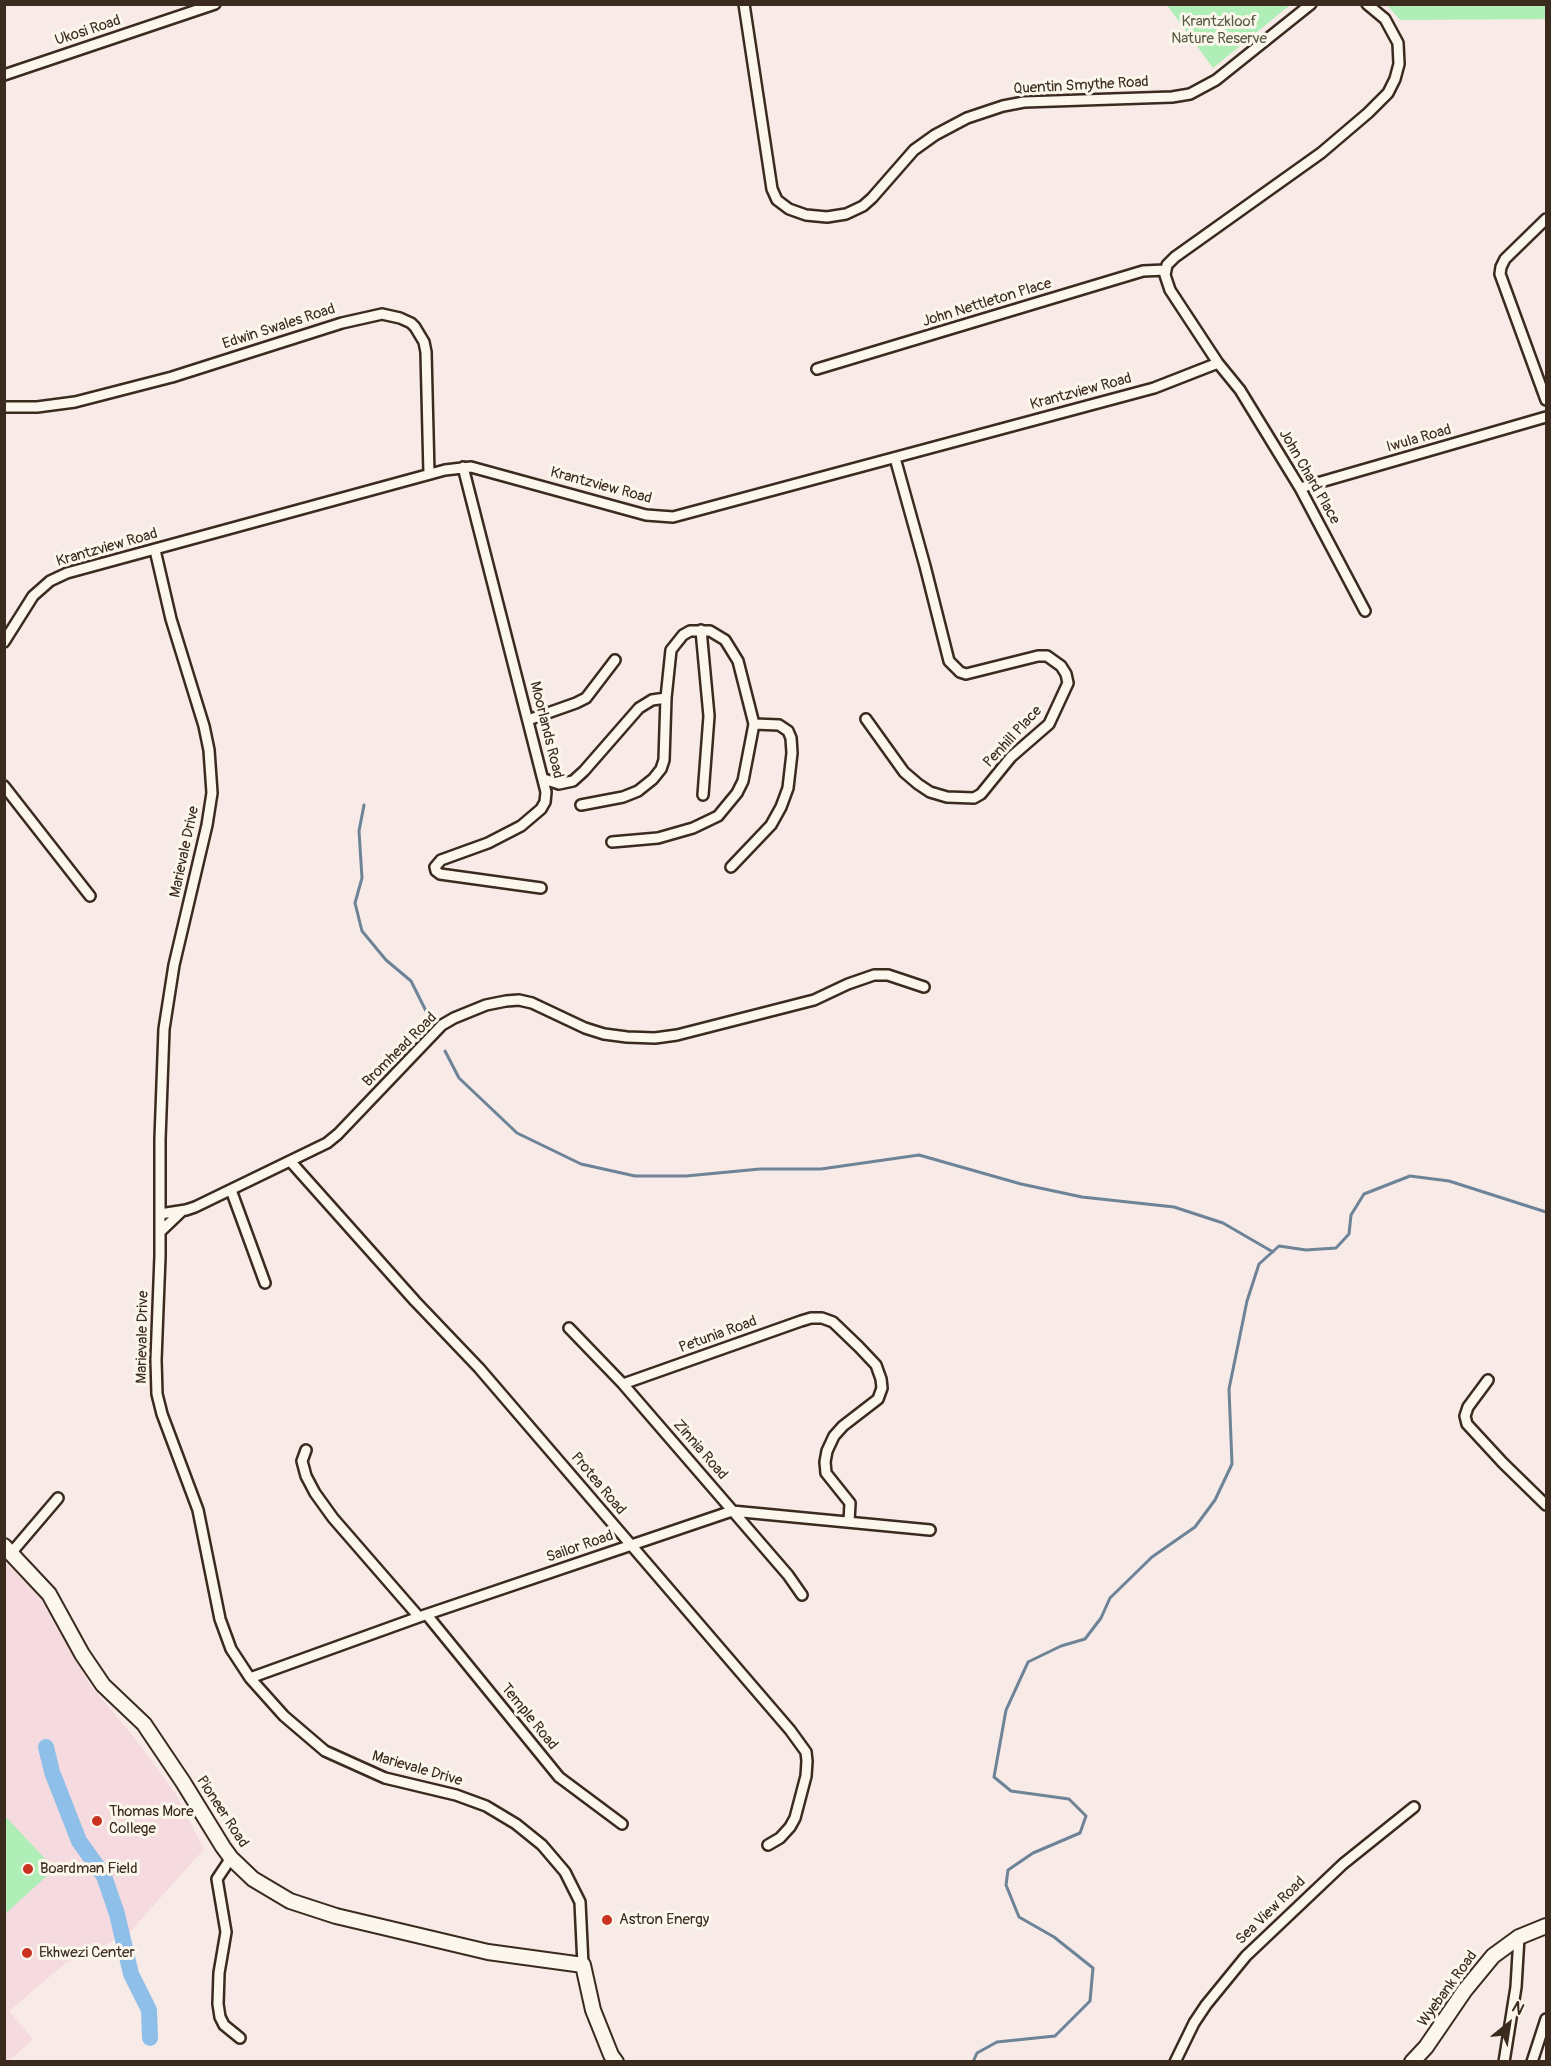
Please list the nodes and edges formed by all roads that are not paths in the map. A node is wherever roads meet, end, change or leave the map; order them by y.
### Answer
1 (215, 4) edge
2 (744, 4) edge
3 (1311, 4) edge
4 (1367, 4) edge
5 (4, 75) edge
6 (1546, 219) edge
7 (1165, 270) junction
8 (1218, 363) junction
9 (817, 369) dead end
10 (1546, 400) edge
11 (4, 406) edge
12 (1546, 417) edge
13 (895, 458) junction
14 (463, 467) junction
15 (429, 474) junction
16 (1300, 488) junction
17 (155, 550) junction
18 (1365, 611) dead end
19 (701, 630) junction
20 (4, 642) edge
21 (615, 660) dead end
22 (666, 698) junction
23 (866, 719) dead end
24 (528, 720) junction
25 (754, 724) junction
26 (544, 779) junction
27 (4, 786) edge
28 (703, 795) dead end
29 (581, 805) dead end
30 (612, 843) dead end
31 (731, 867) dead end
32 (541, 888) dead end
33 (90, 896) dead end
34 (924, 987) dead end
35 (291, 1162) junction
36 (231, 1190) junction
37 (182, 1211) junction
38 (160, 1214) junction
39 (160, 1232) junction
40 (265, 1283) dead end
41 (569, 1328) dead end
42 (1488, 1380) dead end
43 (623, 1384) junction
44 (306, 1450) dead end
45 (57, 1498) dead end
46 (1546, 1505) edge
47 (732, 1511) junction
48 (849, 1522) junction
49 (930, 1530) dead end
50 (630, 1546) junction
51 (8, 1549) edge
52 (802, 1595) dead end
53 (423, 1616) junction
54 (270, 1670) junction
55 (250, 1678) junction
56 (263, 1694) junction
57 (1414, 1807) dead end
58 (622, 1824) dead end
59 (768, 1845) dead end
60 (231, 1858) junction
61 (1546, 1926) edge
62 (1519, 1937) junction
63 (583, 1965) junction
64 (1546, 2019) edge
65 (240, 2038) dead end
66 (616, 2061) edge
67 (1175, 2061) edge
68 (1412, 2061) edge
69 (1504, 2061) edge
70 (1532, 2061) edge

1 - 5 street, Ukosi Road
2 - 3 street, Quentin Smythe Road
4 - 7 street
6 - 10 street
7 - 8 street
7 - 9 street, John Nettleton Place
8 - 13 street, Krantzview Road
8 - 16 street, John Chard Place
11 - 15 street, Edwin Swales Road
12 - 16 street, Iwula Road
13 - 14 street, Krantzview Road
13 - 23 street, Penhill Place
14 - 15 street, Krantzview Road
14 - 24 street, Moorlands Road
15 - 17 street, Krantzview Road
16 - 18 street, John Chard Place
17 - 20 street, Krantzview Road
17 - 38 street, Marievale Drive
19 - 22 street
19 - 25 street
19 - 28 street
21 - 24 street
22 - 26 street
22 - 29 street
24 - 26 street, Moorlands Road
25 - 30 street
25 - 31 street
26 - 32 street, Moorlands Road
27 - 33 street
34 - 35 street, Bromhead Road
35 - 36 street, Bromhead Road
35 - 50 street, Protea Road
36 - 37 street, Bromhead Road
36 - 40 street
37 - 38 street, Bromhead Road
37 - 39 street
38 - 39 street, Marievale Drive
39 - 55 street, Marievale Drive
41 - 43 street, Zinnia Road
42 - 46 street
43 - 47 street, Zinnia Road
43 - 48 street, Petunia Road
44 - 53 street, Temple Road
45 - 51 street
47 - 48 street, Sailor Road
47 - 50 street, Sailor Road
47 - 52 street, Zinnia Road
48 - 49 street, Sailor Road
50 - 53 street, Sailor Road
50 - 59 street, Protea Road
51 - 60 main road, Pioneer Road
53 - 54 street, Sailor Road
53 - 58 street, Temple Road
54 - 55 street, Sailor Road
54 - 56 street
55 - 56 street, Marievale Drive
56 - 63 street, Marievale Drive
57 - 67 street, Sea View Road
60 - 63 main road, Pioneer Road
60 - 65 street
61 - 62 main road, Wyebank Road
62 - 68 main road, Wyebank Road
62 - 69 street
63 - 66 main road
64 - 70 street

